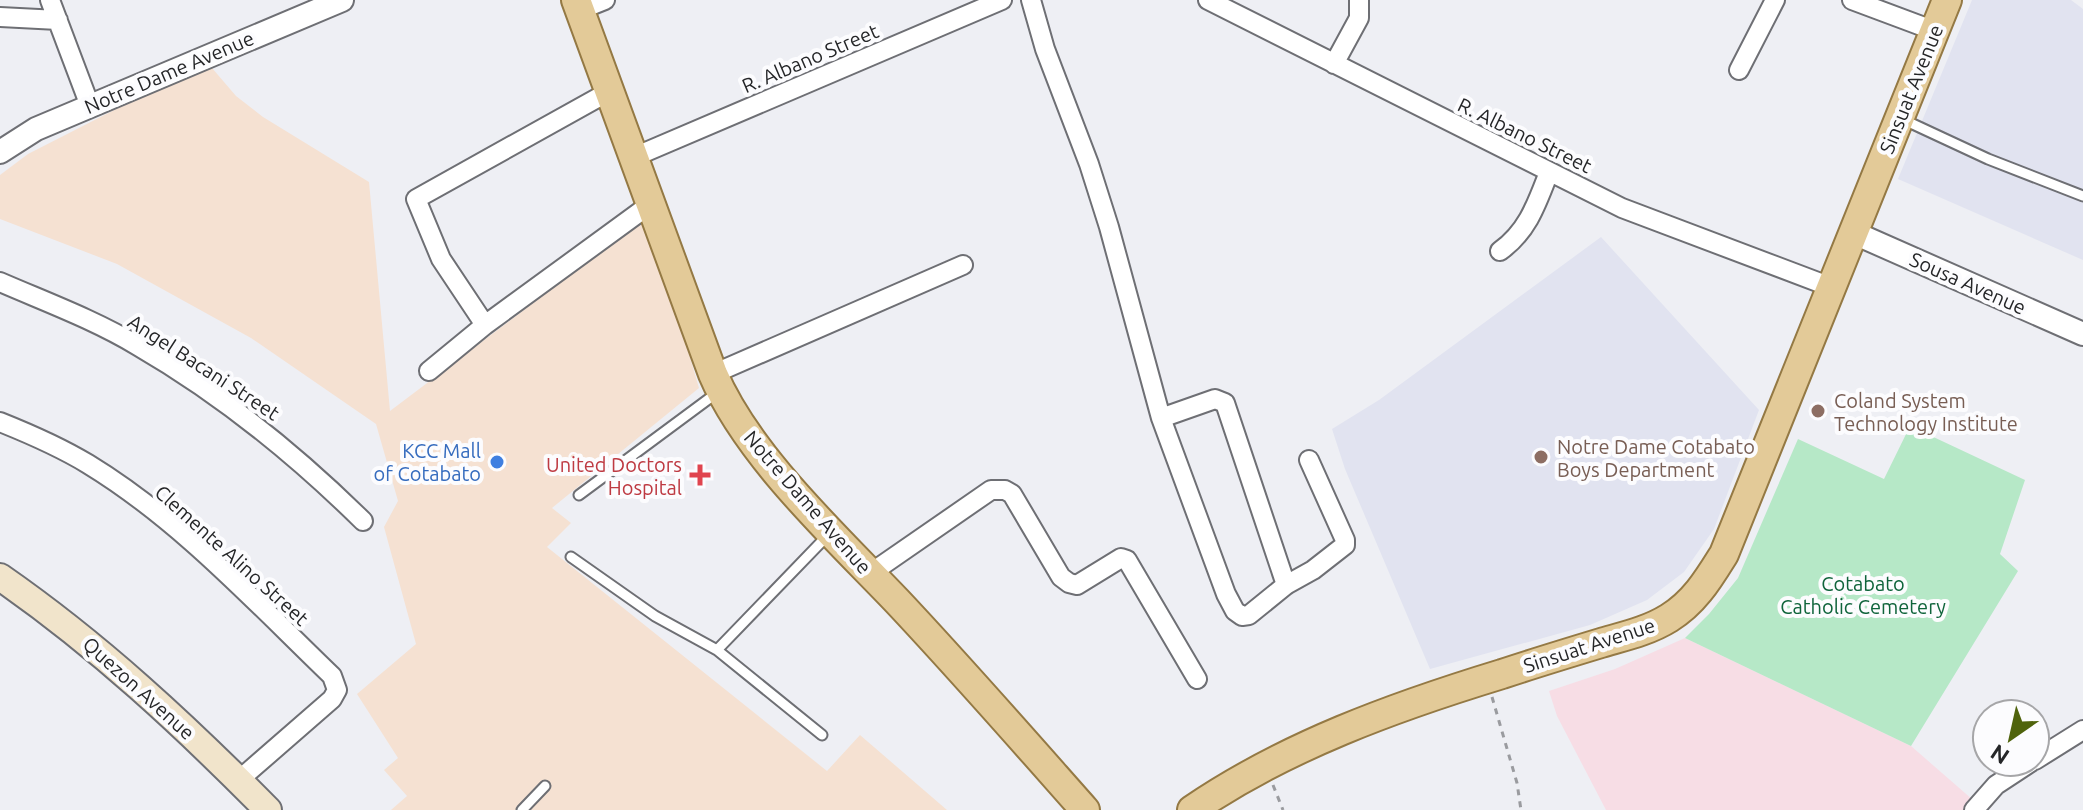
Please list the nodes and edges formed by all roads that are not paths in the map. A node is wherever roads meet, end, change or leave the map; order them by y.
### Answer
1 (50, 0) edge
2 (342, 0) edge
3 (1002, 0) edge
4 (1031, 0) edge
5 (1208, 0) edge
6 (1359, 0) edge
7 (1775, 0) edge
8 (1852, 0) edge
9 (1947, 0) edge
10 (587, 3) edge
11 (303, 7) edge
12 (0, 17) edge
13 (58, 20) junction
14 (1935, 31) junction
15 (1334, 64) junction
16 (1739, 70) dead end
17 (610, 91) junction
18 (90, 106) junction
19 (1899, 118) junction
20 (0, 152) edge
21 (634, 157) junction
22 (1549, 172) junction
23 (2083, 196) edge
24 (652, 203) junction
25 (1852, 232) junction
26 (1500, 251) dead end
27 (963, 265) dead end
28 (0, 282) edge
29 (1831, 287) junction
30 (485, 325) junction
31 (2083, 334) edge
32 (429, 371) dead end
33 (717, 382) junction
34 (1161, 418) junction
35 (0, 422) edge
36 (1309, 460) dead end
37 (579, 495) dead end
38 (363, 521) dead end
39 (832, 532) junction
40 (571, 557) dead end
41 (871, 573) junction
42 (0, 577) edge
43 (1286, 585) junction
44 (717, 650) junction
45 (1197, 679) dead end
46 (2083, 730) edge
47 (822, 735) dead end
48 (2051, 750) edge
49 (2007, 778) edge
50 (239, 780) junction
51 (545, 786) dead end
52 (268, 810) edge
53 (522, 810) edge
54 (1085, 810) edge
55 (1192, 810) edge
56 (1974, 810) edge

1 - 13 street
2 - 11 street, Notre Dame Avenue
3 - 21 street, R. Albano Street
4 - 34 street
5 - 15 street, R. Albano Street
6 - 15 street
7 - 16 street
8 - 14 street
9 - 14 main road, Sinsuat Avenue
10 - 17 main road, Notre Dame Avenue
11 - 18 street, Notre Dame Avenue
12 - 13 street
13 - 18 street
14 - 19 main road, Sinsuat Avenue
15 - 22 street, R. Albano Street
17 - 21 main road, Notre Dame Avenue
17 - 30 street
18 - 20 street, Notre Dame Avenue
19 - 23 lane
19 - 25 main road, Sinsuat Avenue
21 - 24 main road, Notre Dame Avenue
22 - 26 street
22 - 29 street, R. Albano Street
24 - 30 street
24 - 33 main road, Notre Dame Avenue
25 - 29 main road, Sinsuat Avenue
25 - 31 street, Sousa Avenue
27 - 33 street
28 - 38 street, Angel Bacani Street
29 - 55 main road, Sinsuat Avenue
30 - 32 street
33 - 37 lane
33 - 39 main road, Notre Dame Avenue
34 - 43 street
34 - 43 street
35 - 50 street, Clemente Alino Street
36 - 43 street
39 - 41 main road, Notre Dame Avenue
39 - 44 lane
40 - 44 lane
41 - 45 street
41 - 54 main road, Notre Dame Avenue
42 - 50 main road, Quezon Avenue
44 - 47 lane
46 - 48 street
49 - 56 street
50 - 52 main road, Quezon Avenue
51 - 53 lane

